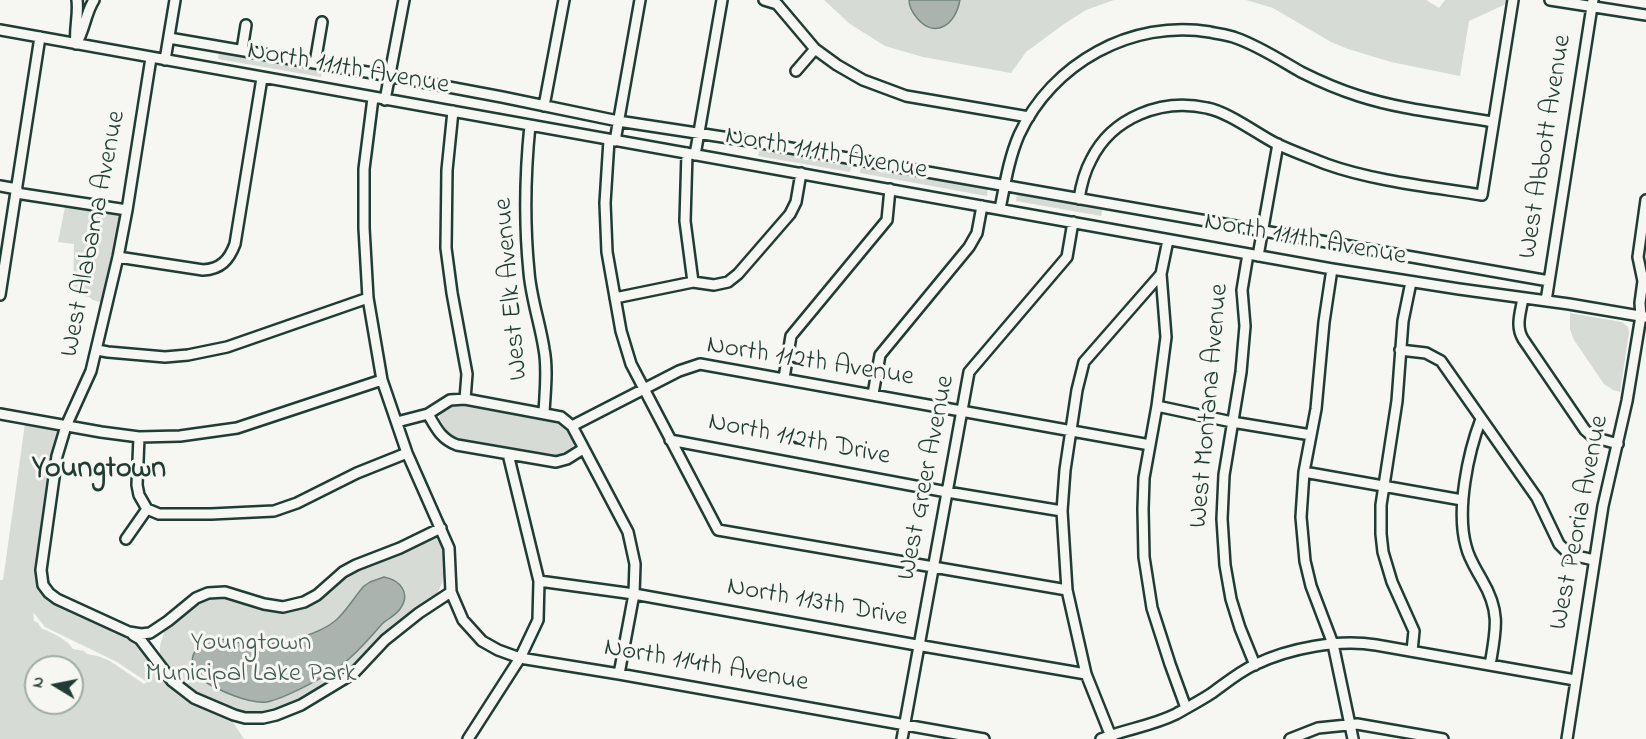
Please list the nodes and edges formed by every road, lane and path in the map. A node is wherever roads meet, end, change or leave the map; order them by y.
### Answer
1 (77, 0) edge
2 (94, 0) edge
3 (175, 0) edge
4 (404, 0) edge
5 (564, 0) edge
6 (640, 0) edge
7 (722, 0) edge
8 (764, 0) edge
9 (1513, 0) edge
10 (1550, 0) edge
11 (1592, 3) edge
12 (1646, 15) edge
13 (322, 22) dead end
14 (246, 25) dead end
15 (0, 30) edge
16 (40, 38) junction
17 (169, 38) junction
18 (76, 44) junction
19 (815, 49) junction
20 (243, 50) junction
21 (151, 58) junction
22 (165, 60) junction
23 (315, 63) junction
24 (796, 71) dead end
25 (390, 76) junction
26 (262, 78) junction
27 (373, 98) junction
28 (385, 100) junction
29 (544, 106) junction
30 (453, 111) junction
31 (1029, 117) junction
32 (618, 121) junction
33 (1493, 122) junction
34 (530, 124) junction
35 (699, 134) junction
36 (612, 140) junction
37 (1278, 144) junction
38 (691, 154) junction
39 (801, 173) junction
40 (0, 186) edge
41 (1005, 186) junction
42 (890, 189) junction
43 (17, 191) junction
44 (1078, 199) junction
45 (1646, 200) edge
46 (982, 206) junction
47 (1000, 209) junction
48 (127, 210) junction
49 (1073, 222) junction
50 (1263, 231) junction
51 (1168, 240) junction
52 (1248, 254) junction
53 (1258, 256) junction
54 (118, 257) junction
55 (1332, 269) junction
56 (1161, 274) junction
57 (2, 278) edge
58 (1549, 281) junction
59 (693, 282) junction
60 (1411, 282) junction
61 (0, 295) edge
62 (368, 298) junction
63 (615, 298) junction
64 (1523, 298) junction
65 (1546, 301) junction
66 (1644, 314) edge
67 (97, 350) junction
68 (1400, 350) junction
69 (784, 378) junction
70 (382, 380) junction
71 (644, 389) junction
72 (873, 394) junction
73 (465, 399) junction
74 (1157, 406) junction
75 (961, 411) junction
76 (544, 413) junction
77 (0, 414) edge
78 (428, 414) junction
79 (1481, 419) junction
80 (397, 422) junction
81 (1232, 422) junction
82 (66, 426) junction
83 (572, 426) junction
84 (1070, 430) junction
85 (1311, 435) junction
86 (139, 437) junction
87 (670, 440) junction
88 (1618, 444) junction
89 (1150, 445) junction
90 (583, 448) junction
91 (407, 453) junction
92 (508, 454) junction
93 (1304, 472) junction
94 (1383, 486) junction
95 (947, 492) junction
96 (1462, 500) junction
97 (147, 509) junction
98 (1062, 511) junction
99 (441, 528) junction
100 (126, 539) dead end
101 (1594, 560) junction
102 (934, 567) junction
103 (539, 580) junction
104 (1067, 591) junction
105 (451, 592) junction
106 (634, 594) junction
107 (129, 632) junction
108 (1333, 644) junction
109 (919, 646) junction
110 (1412, 651) junction
111 (520, 658) junction
112 (1255, 664) junction
113 (1490, 665) junction
114 (620, 674) junction
115 (1086, 674) junction
116 (1575, 680) junction
117 (1186, 708) junction
118 (1350, 724) junction
119 (904, 725) junction
120 (1108, 738) edge
121 (468, 739) edge
122 (902, 739) edge
123 (984, 739) edge
124 (1290, 739) edge
125 (1353, 739) edge
126 (1443, 739) edge
127 (1567, 739) edge

1 - 18 street
2 - 18 street
3 - 17 street
4 - 25 street
5 - 29 street
6 - 32 street
7 - 35 street
8 - 19 street
9 - 33 street
10 - 11 street
11 - 12 street
11 - 58 street, West Abbott Avenue
13 - 23 street, North 111th Avenue
14 - 20 street, North 111th Avenue
15 - 16 street, North 111th Avenue
16 - 18 street, North 111th Avenue
16 - 43 street
17 - 20 street, North 111th Avenue
17 - 22 street
18 - 21 street, North 111th Avenue
19 - 24 street
19 - 31 street
20 - 23 street, North 111th Avenue
21 - 22 street, North 111th Avenue
21 - 48 street, West Alabama Avenue
22 - 26 street, North 111th Avenue
23 - 25 street, North 111th Avenue
25 - 28 street
25 - 29 street, North 111th Avenue
26 - 27 street, North 111th Avenue
26 - 54 street
27 - 28 street, North 111th Avenue
27 - 62 street
28 - 30 street, North 111th Avenue
29 - 32 street, North 111th Avenue
30 - 34 street, North 111th Avenue
30 - 73 street
31 - 33 street
31 - 41 street
32 - 35 street, North 111th Avenue
32 - 36 street
33 - 37 street
34 - 36 street, North 111th Avenue
34 - 76 street, West Elk Avenue
35 - 38 street
35 - 41 street, North 111th Avenue
36 - 38 street, North 111th Avenue
36 - 63 street
37 - 44 street
37 - 50 street, West Montana Avenue
38 - 39 street, North 111th Avenue
38 - 59 street
39 - 42 street, North 111th Avenue
39 - 59 street
40 - 43 street
41 - 44 street, North 111th Avenue
41 - 47 street
42 - 46 street, North 111th Avenue
42 - 69 street
43 - 48 street
43 - 57 street
44 - 50 street, North 111th Avenue
45 - 66 street, West Peoria Avenue
46 - 47 street, North 111th Avenue
46 - 72 street
47 - 49 street, North 111th Avenue
48 - 54 street, West Alabama Avenue
49 - 51 street, North 111th Avenue
49 - 75 street, West Greer Avenue
50 - 53 street, West Montana Avenue
50 - 58 street, North 111th Avenue
51 - 52 street, North 111th Avenue
51 - 56 street
52 - 53 street, North 111th Avenue
52 - 81 street, West Montana Avenue
53 - 55 street, North 111th Avenue
54 - 67 street, West Alabama Avenue
55 - 60 street, North 111th Avenue
55 - 85 street
56 - 74 street
56 - 84 street
57 - 61 street
58 - 65 street, West Abbott Avenue
59 - 63 street
60 - 64 street, North 111th Avenue
60 - 68 street
62 - 67 street
62 - 70 street
63 - 71 street
64 - 65 street, North 111th Avenue
64 - 88 street
65 - 66 street, North 111th Avenue
66 - 88 street, West Peoria Avenue
67 - 82 street, West Alabama Avenue
68 - 79 street
68 - 94 street
69 - 71 street, North 112th Avenue
69 - 72 street, North 112th Avenue
70 - 80 street
70 - 86 street
71 - 83 street, North 112th Avenue
71 - 87 street
72 - 75 street, North 112th Avenue
73 - 76 street
73 - 78 street
74 - 81 street
74 - 89 street
75 - 84 street, North 112th Avenue
75 - 95 street, West Greer Avenue
76 - 83 street
77 - 82 street
78 - 80 street
78 - 92 street
79 - 96 street
79 - 101 street
80 - 91 street
81 - 85 street
81 - 112 street, West Montana Avenue
82 - 86 street
82 - 107 street, West Alabama Avenue
83 - 90 street
84 - 89 street, North 112th Avenue
84 - 98 street
85 - 93 street
86 - 97 street
87 - 95 street, North 112th Drive
87 - 102 street
88 - 101 street, West Peoria Avenue
89 - 117 street
90 - 92 street
90 - 106 street
91 - 97 street
91 - 99 street
92 - 103 street
93 - 94 street
93 - 108 street
94 - 96 street
94 - 110 street
95 - 98 street, North 112th Drive
95 - 102 street, West Greer Avenue
96 - 113 street
97 - 100 street
98 - 104 street
99 - 105 street
99 - 107 street
101 - 116 street, West Peoria Avenue
102 - 104 street
102 - 109 street, West Greer Avenue
103 - 106 street, North 113th Drive
103 - 111 street
104 - 115 street
105 - 107 street
105 - 111 street, North 114th Avenue
106 - 109 street, North 113th Drive
106 - 114 street
108 - 110 street
108 - 112 street
108 - 118 street
109 - 115 street, North 113th Drive
109 - 119 street, West Greer Avenue
110 - 113 street
111 - 114 street, North 114th Avenue
111 - 121 street
112 - 117 street
113 - 116 street
114 - 119 street, North 114th Avenue
115 - 120 street
116 - 127 street, West Peoria Avenue
117 - 120 street
118 - 124 street
118 - 125 street
118 - 126 street
119 - 122 street, West Greer Avenue
119 - 123 street, North 114th Avenue

